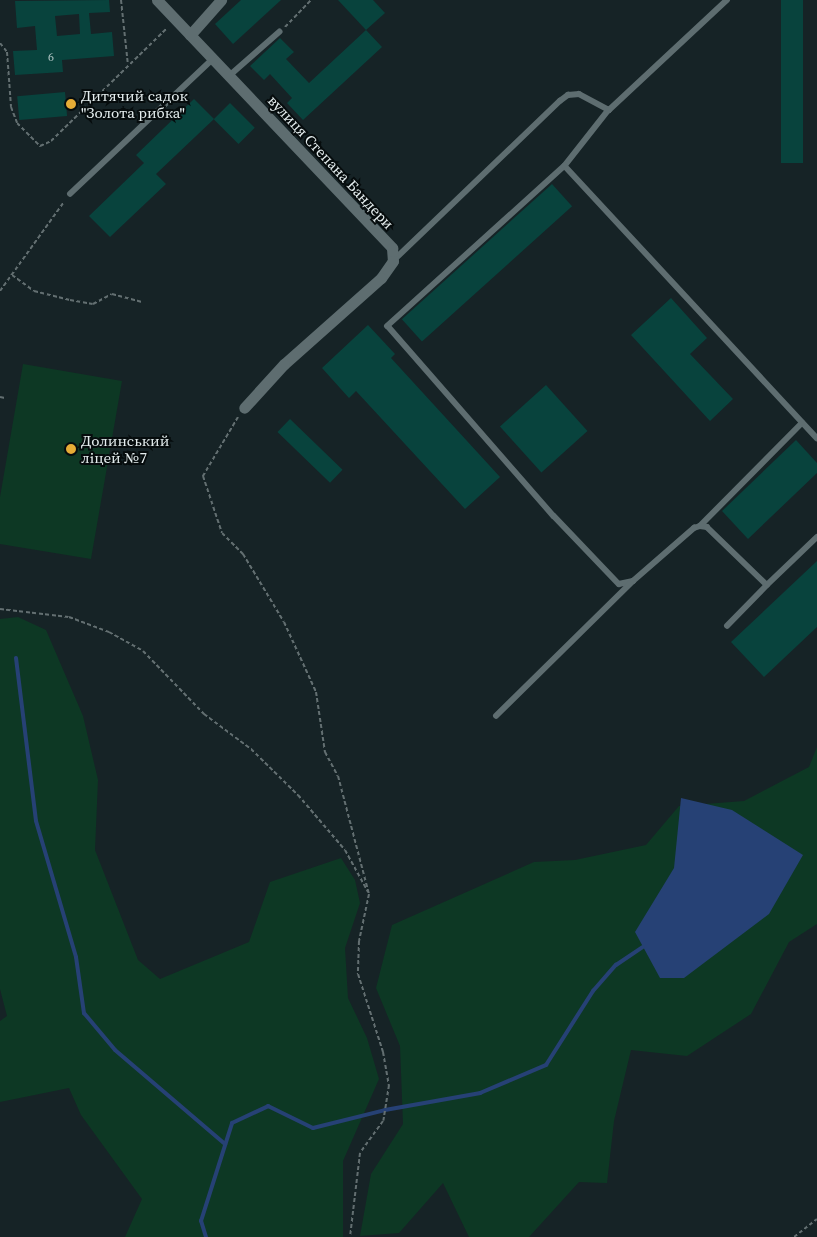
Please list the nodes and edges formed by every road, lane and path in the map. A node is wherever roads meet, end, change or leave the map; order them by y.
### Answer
1 (121, 0) edge
2 (157, 0) edge
3 (221, 0) edge
4 (310, 0) edge
5 (727, 0) edge
6 (176, 20) junction
7 (279, 32) joint
8 (190, 35) junction
9 (0, 43) edge
10 (213, 59) junction
11 (128, 65) junction
12 (229, 76) junction
13 (609, 110) junction
14 (565, 166) junction
15 (70, 194) joint
16 (393, 261) junction
17 (12, 275) junction
18 (0, 291) edge
19 (142, 302) dead end
20 (0, 397) edge
21 (5, 398) dead end
22 (244, 408) joint
23 (802, 423) junction
24 (817, 438) edge
25 (700, 526) junction
26 (817, 537) edge
27 (633, 581) junction
28 (767, 586) junction
29 (0, 609) edge
30 (727, 626) dead end
31 (496, 716) dead end
32 (370, 894) junction
33 (817, 1219) edge
34 (350, 1237) edge
35 (794, 1237) edge

1 - 11 path
2 - 6 street, вулиця Степана Бандери
3 - 8 street
4 - 7 path
5 - 13 lane
6 - 8 street, вулиця Степана Бандери
6 - 11 path
7 - 12 lane
8 - 10 street, вулиця Степана Бандери
9 - 11 path
10 - 12 street, вулиця Степана Бандери
10 - 15 lane
12 - 16 street, вулиця Степана Бандери
13 - 14 lane
13 - 16 lane
14 - 23 lane
14 - 27 lane
15 - 17 path
16 - 22 street
17 - 18 path
17 - 19 path
20 - 21 path
22 - 32 path
23 - 24 lane
23 - 25 lane
25 - 27 lane
25 - 28 lane
26 - 28 lane
27 - 31 lane
28 - 30 lane
29 - 32 path
32 - 34 path
33 - 35 path

